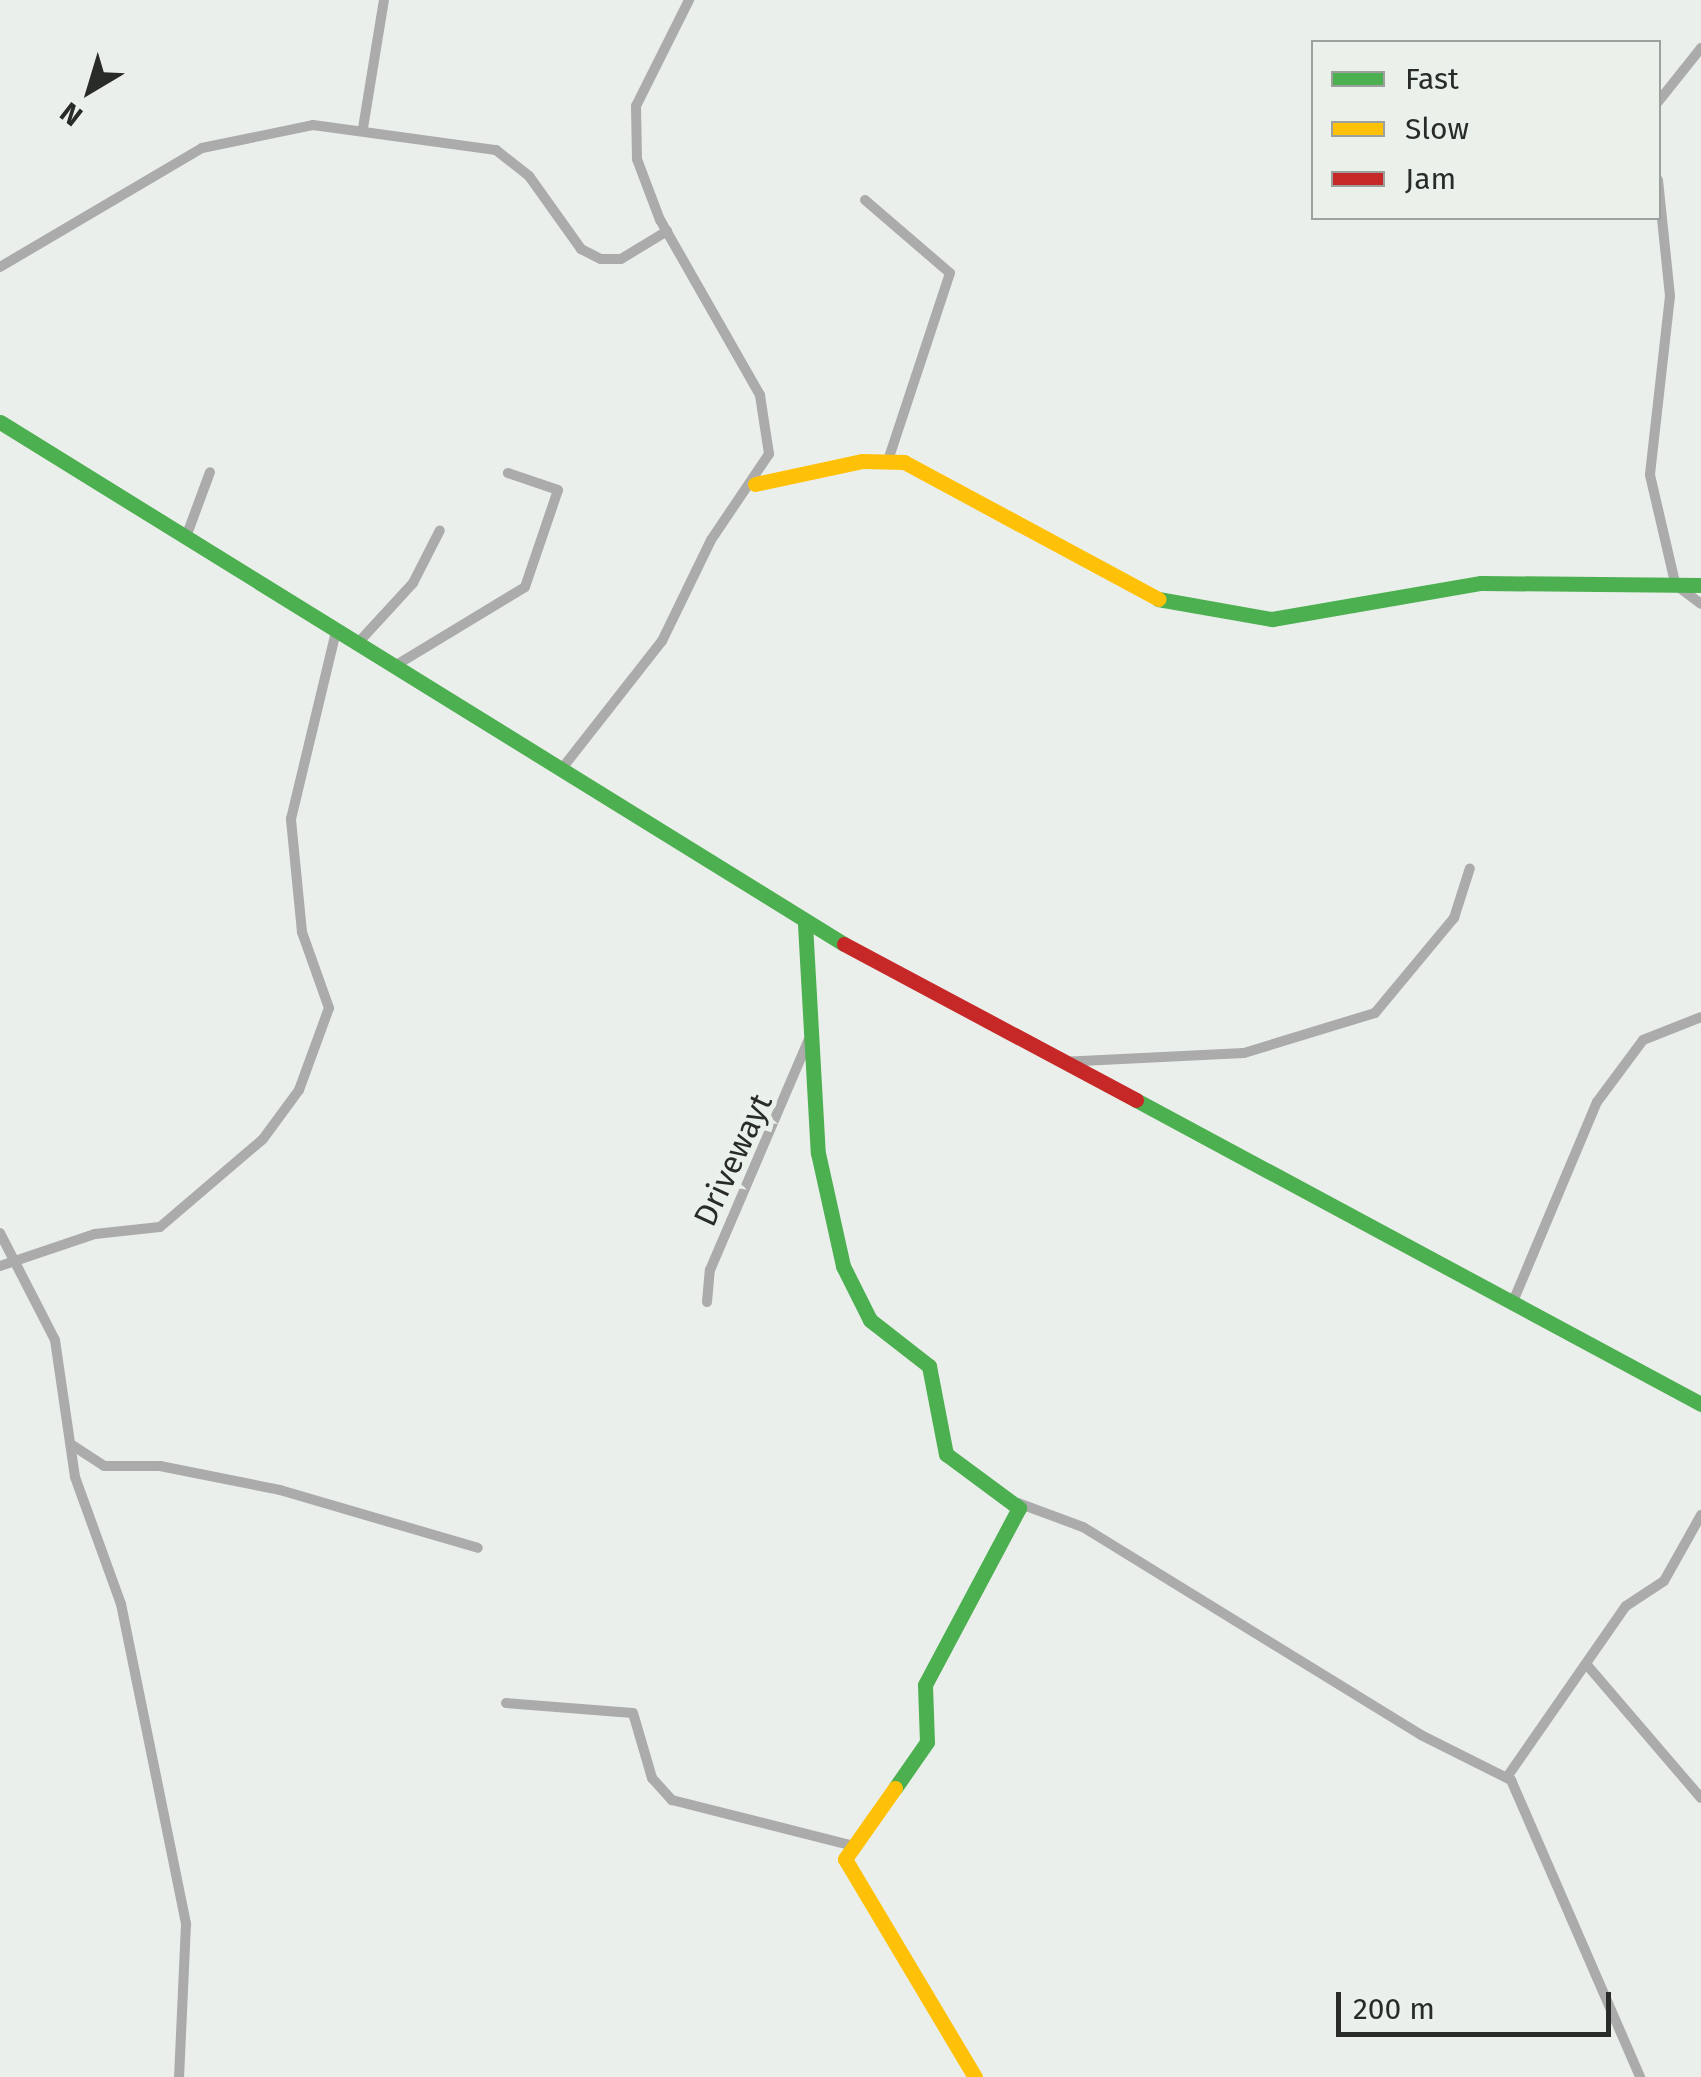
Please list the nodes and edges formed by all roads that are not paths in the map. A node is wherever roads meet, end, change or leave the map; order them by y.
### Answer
1 (384, 0) edge
2 (690, 0) edge
3 (1701, 48) edge
4 (1661, 98) edge
5 (363, 128) junction
6 (865, 200) dead end
7 (1661, 209) edge
8 (667, 232) junction
9 (0, 267) edge
10 (0, 422) edge
11 (888, 460) junction
12 (210, 472) dead end
13 (508, 473) dead end
14 (755, 484) junction
15 (440, 530) dead end
16 (186, 537) junction
17 (1701, 585) edge
18 (1678, 588) junction
19 (1701, 604) edge
20 (336, 632) junction
21 (356, 644) junction
22 (393, 667) junction
23 (560, 772) junction
24 (1470, 868) dead end
25 (806, 924) junction
26 (1701, 1017) edge
27 (809, 1038) junction
28 (1060, 1062) junction
29 (0, 1233) edge
30 (19, 1260) junction
31 (0, 1266) edge
32 (707, 1302) dead end
33 (1511, 1305) junction
34 (1701, 1404) edge
35 (72, 1445) junction
36 (1018, 1504) junction
37 (1701, 1515) edge
38 (478, 1548) dead end
39 (1587, 1666) junction
40 (506, 1703) dead end
41 (1507, 1777) junction
42 (1701, 1798) edge
43 (850, 1844) junction
44 (976, 2076) edge
45 (180, 2077) edge
46 (1640, 2077) edge

1 - 5 street
2 - 8 street
3 - 4 street
5 - 8 street
5 - 9 street
6 - 11 street
7 - 18 street
8 - 14 street
10 - 16 street
11 - 14 street
11 - 18 street
12 - 16 street
13 - 22 street
14 - 23 street
15 - 21 street
16 - 20 street
17 - 18 street
18 - 19 street
20 - 21 street
20 - 30 street
21 - 22 street
22 - 23 street
23 - 25 street
24 - 28 street
25 - 27 street
25 - 28 street
26 - 33 street
27 - 32 street, Drivewayt
27 - 36 street
28 - 33 street
29 - 30 street
30 - 31 street
30 - 35 street
33 - 34 street
35 - 38 street
35 - 45 street
36 - 41 street
36 - 43 street
37 - 39 street
39 - 41 street
39 - 42 street
40 - 43 street
41 - 46 street
43 - 44 street

